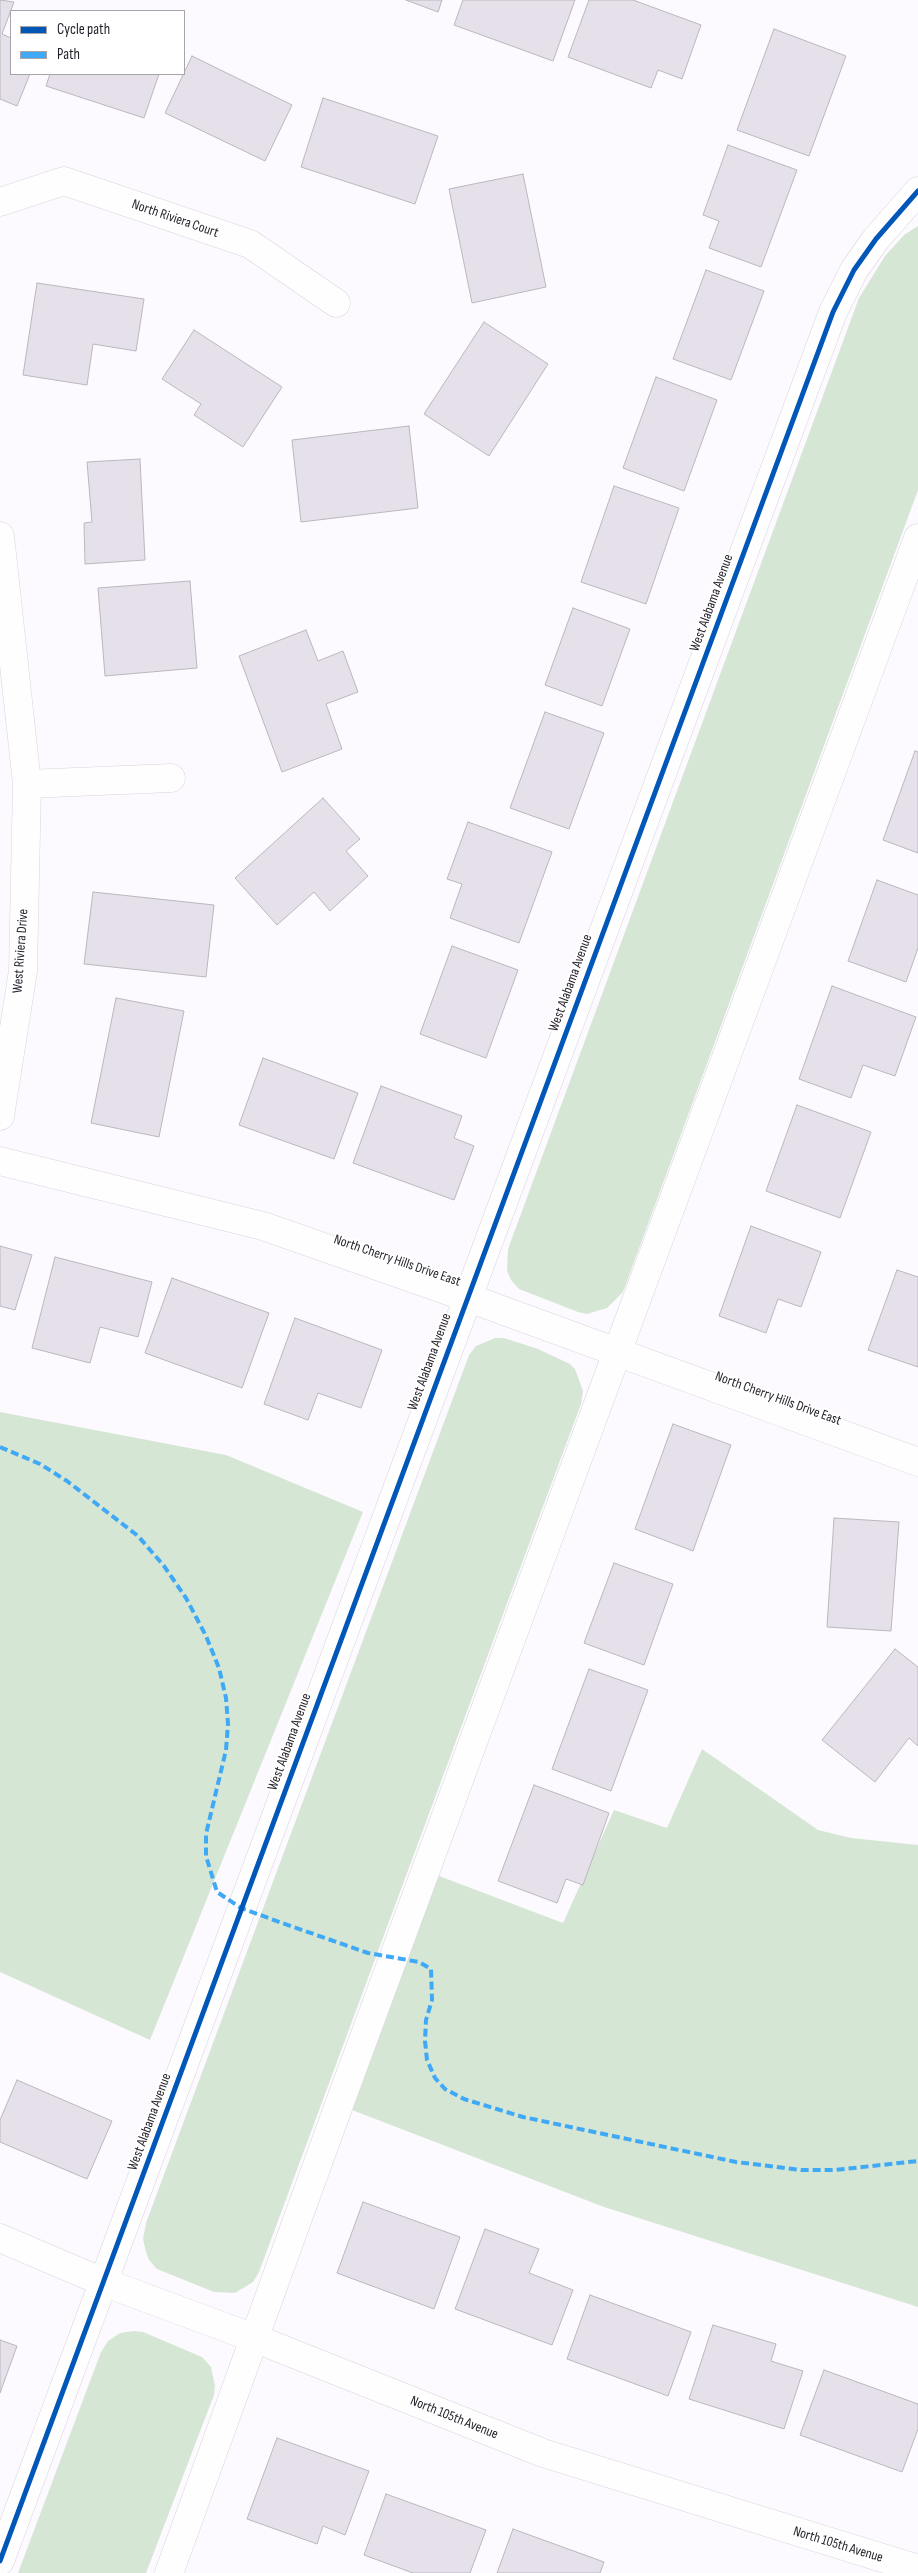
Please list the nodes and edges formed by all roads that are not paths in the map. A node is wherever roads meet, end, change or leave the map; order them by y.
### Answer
1 (918, 191) edge
2 (0, 202) edge
3 (336, 303) dead end
4 (0, 536) edge
5 (918, 538) edge
6 (171, 778) dead end
7 (27, 784) junction
8 (0, 1116) edge
9 (0, 1161) edge
10 (466, 1297) junction
11 (617, 1352) junction
12 (918, 1462) edge
13 (0, 2238) edge
14 (103, 2282) junction
15 (254, 2338) junction
16 (0, 2561) edge
17 (918, 2569) edge
18 (169, 2573) edge

1 - 10 street, West Alabama Avenue
2 - 3 street, North Riviera Court
4 - 7 street, West Riviera Drive
5 - 11 street
6 - 7 street
7 - 8 street, West Riviera Drive
9 - 10 street, North Cherry Hills Drive East
10 - 11 street, North Cherry Hills Drive East
10 - 14 street, West Alabama Avenue
11 - 12 street, North Cherry Hills Drive East
11 - 15 street
13 - 14 street, North 105th Avenue
14 - 15 street, North 105th Avenue
14 - 16 street, West Alabama Avenue
15 - 17 street, North 105th Avenue
15 - 18 street

